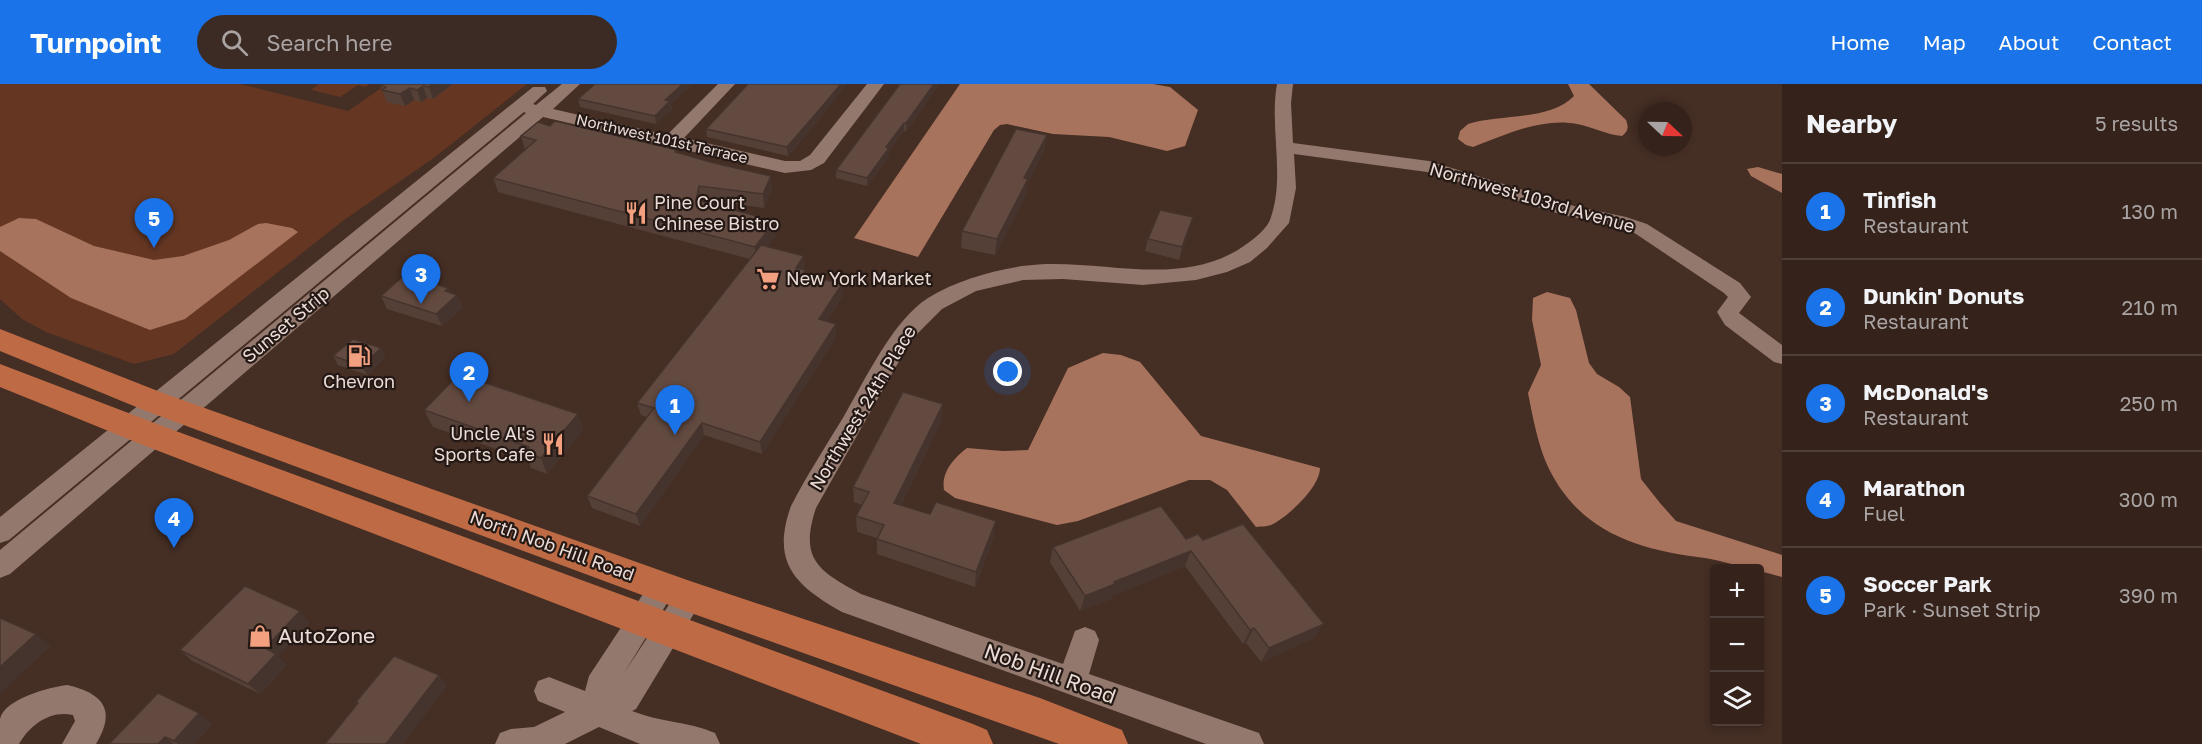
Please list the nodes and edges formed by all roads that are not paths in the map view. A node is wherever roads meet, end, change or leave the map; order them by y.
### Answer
1 (547, 84) edge
2 (572, 84) edge
3 (727, 84) edge
4 (876, 84) edge
5 (1285, 84) edge
6 (530, 109) junction
7 (671, 141) junction
8 (1285, 147) junction
9 (0, 339) edge
10 (1782, 357) edge
11 (0, 375) edge
12 (170, 408) junction
13 (141, 431) junction
14 (0, 532) edge
15 (0, 566) edge
16 (677, 592) junction
17 (852, 603) joint
18 (657, 625) junction
19 (1085, 640) dead end
20 (1072, 681) junction
21 (549, 691) dead end
22 (598, 712) junction
23 (2, 744) edge
24 (78, 744) edge
25 (511, 744) edge
26 (704, 744) edge
27 (973, 744) edge
28 (1108, 744) edge
29 (1248, 744) edge

1 - 6 street, Sunset Strip
2 - 6 street, Sunset Strip
3 - 7 street
4 - 7 street, Northwest 101st Terrace
5 - 8 street, Northwest 24th Place
6 - 7 street, Northwest 101st Terrace
6 - 12 street, Sunset Strip
8 - 10 street, Northwest 103rd Avenue
8 - 17 street, Northwest 24th Place
9 - 12 main road, North Nob Hill Road
11 - 13 main road, North Nob Hill Road
12 - 13 street, Sunset Strip
12 - 16 main road, North Nob Hill Road
13 - 14 street, Sunset Strip
13 - 15 street, Sunset Strip
13 - 18 main road, North Nob Hill Road
16 - 18 street
16 - 28 main road, North Nob Hill Road
17 - 20 street, Nob Hill Road
18 - 22 street
18 - 27 main road, North Nob Hill Road
19 - 20 street
20 - 29 street, Nob Hill Road
21 - 22 street
22 - 25 street
22 - 26 street
23 - 24 street

